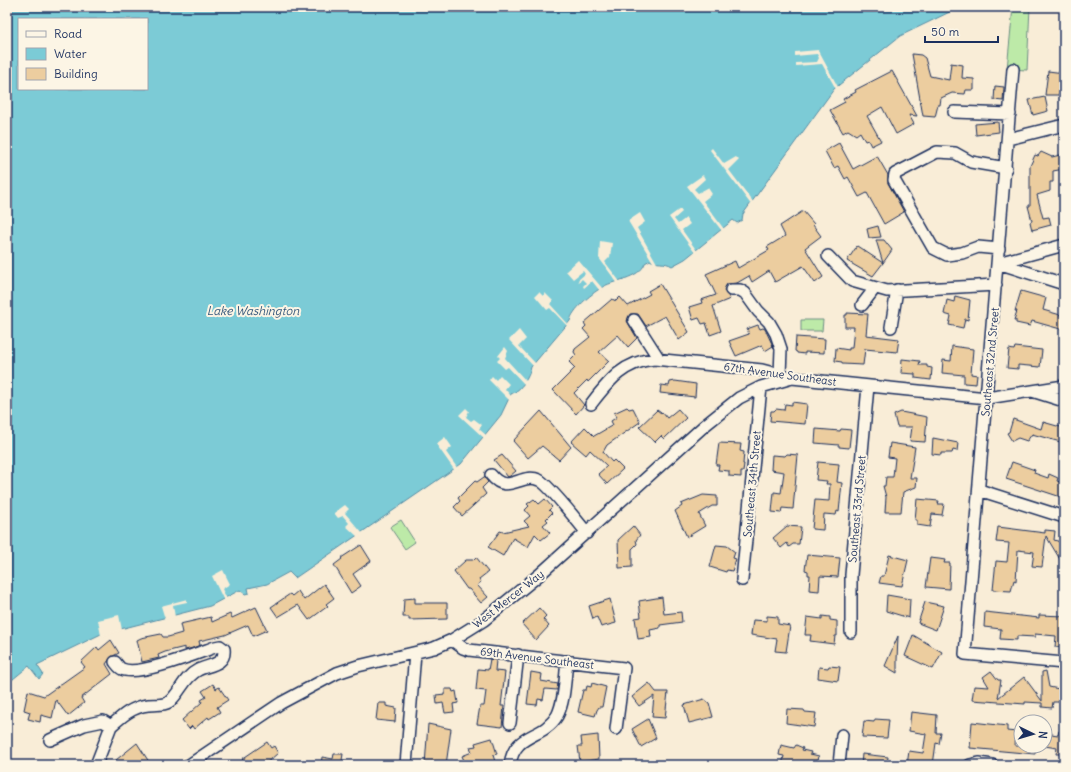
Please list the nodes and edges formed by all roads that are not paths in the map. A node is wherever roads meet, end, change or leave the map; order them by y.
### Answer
1 (1014, 69) dead end
2 (954, 112) dead end
3 (1010, 114) junction
4 (1064, 125) edge
5 (1008, 140) junction
6 (1006, 168) junction
7 (1064, 245) edge
8 (999, 249) junction
9 (828, 256) dead end
10 (998, 263) junction
11 (1064, 284) edge
12 (996, 285) junction
13 (875, 288) junction
14 (731, 290) dead end
15 (897, 290) junction
16 (862, 305) dead end
17 (634, 320) dead end
18 (891, 327) dead end
19 (659, 360) junction
20 (780, 374) junction
21 (792, 378) junction
22 (868, 386) junction
23 (1064, 386) edge
24 (761, 387) junction
25 (1028, 390) junction
26 (987, 398) junction
27 (1064, 402) edge
28 (591, 404) dead end
29 (491, 475) dead end
30 (979, 490) junction
31 (1064, 517) edge
32 (587, 532) junction
33 (742, 580) dead end
34 (851, 632) dead end
35 (452, 640) junction
36 (415, 653) junction
37 (518, 655) junction
38 (567, 661) junction
39 (115, 662) dead end
40 (1064, 663) edge
41 (510, 723) dead end
42 (111, 726) junction
43 (616, 729) dead end
44 (842, 735) dead end
45 (50, 740) dead end
46 (96, 765) edge
47 (189, 765) edge
48 (406, 765) edge
49 (510, 765) edge
50 (839, 765) edge
51 (970, 765) edge
52 (992, 765) edge

1 - 3 street, Southeast 32nd Street
2 - 3 street
3 - 5 street, Southeast 32nd Street
4 - 5 street
5 - 6 street, Southeast 32nd Street
6 - 8 street, Southeast 32nd Street
6 - 8 street
7 - 10 street
8 - 10 street, Southeast 32nd Street
9 - 13 street
10 - 11 street
10 - 12 street, Southeast 32nd Street
12 - 15 street
12 - 26 street, Southeast 32nd Street
13 - 15 street
13 - 16 street
14 - 20 street
15 - 18 street
17 - 19 street
19 - 20 street, 67th Avenue Southeast
19 - 28 street, 67th Avenue Southeast
20 - 21 street, 67th Avenue Southeast
21 - 22 street, 67th Avenue Southeast
21 - 24 street, West Mercer Way
22 - 26 street, 67th Avenue Southeast
22 - 34 street, Southeast 33rd Street
23 - 25 street
24 - 32 street, West Mercer Way
24 - 33 street, Southeast 34th Street
25 - 26 street
25 - 27 street
26 - 30 street, Southeast 32nd Street
29 - 32 street
30 - 31 street
30 - 40 street, Southeast 32nd Street
32 - 35 street, West Mercer Way
35 - 36 street, West Mercer Way
35 - 37 street, 69th Avenue Southeast
36 - 47 street, West Mercer Way
36 - 48 street
37 - 38 street, 69th Avenue Southeast
37 - 41 street
38 - 43 street, 69th Avenue Southeast
38 - 49 street
39 - 42 street
42 - 45 street
42 - 46 street
44 - 50 street
51 - 52 street

